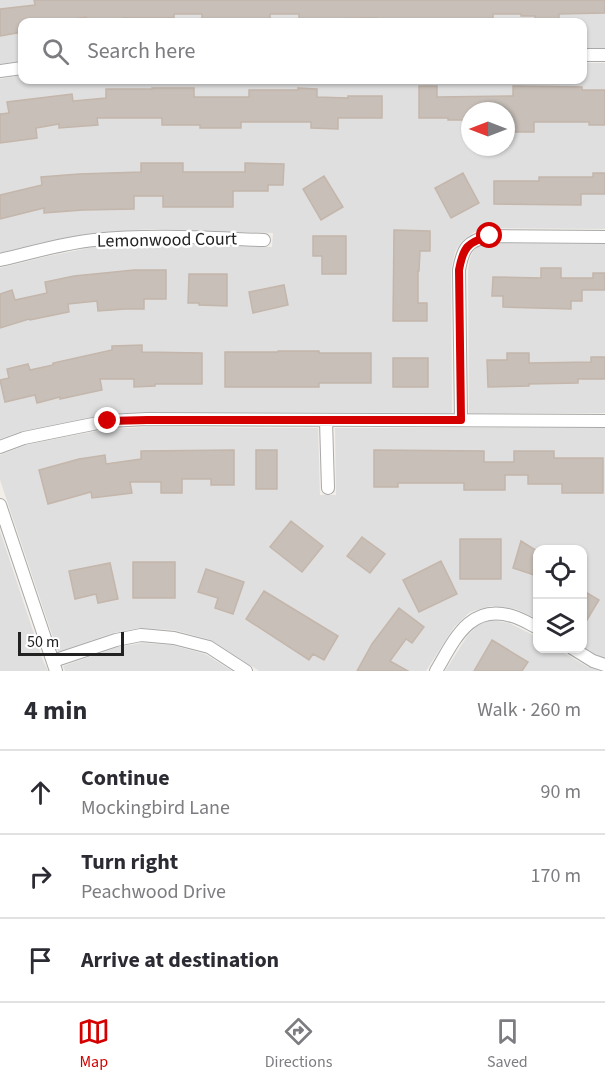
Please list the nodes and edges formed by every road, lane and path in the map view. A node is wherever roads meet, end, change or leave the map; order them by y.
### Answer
1 (605, 55) edge
2 (587, 56) edge
3 (18, 69) edge
4 (0, 71) edge
5 (605, 237) edge
6 (264, 240) dead end
7 (0, 260) edge
8 (326, 420) junction
9 (461, 420) junction
10 (605, 421) edge
11 (0, 447) edge
12 (328, 488) dead end
13 (0, 506) edge
14 (533, 626) edge
15 (580, 653) edge
16 (605, 665) edge
17 (55, 666) edge
18 (246, 671) edge
19 (436, 671) edge

1 - 2 street
3 - 4 street
5 - 9 street
6 - 7 street, Lemonwood Court
8 - 9 street
8 - 11 street
8 - 12 street
9 - 10 street
13 - 17 street
14 - 19 street
15 - 16 street
17 - 18 street

